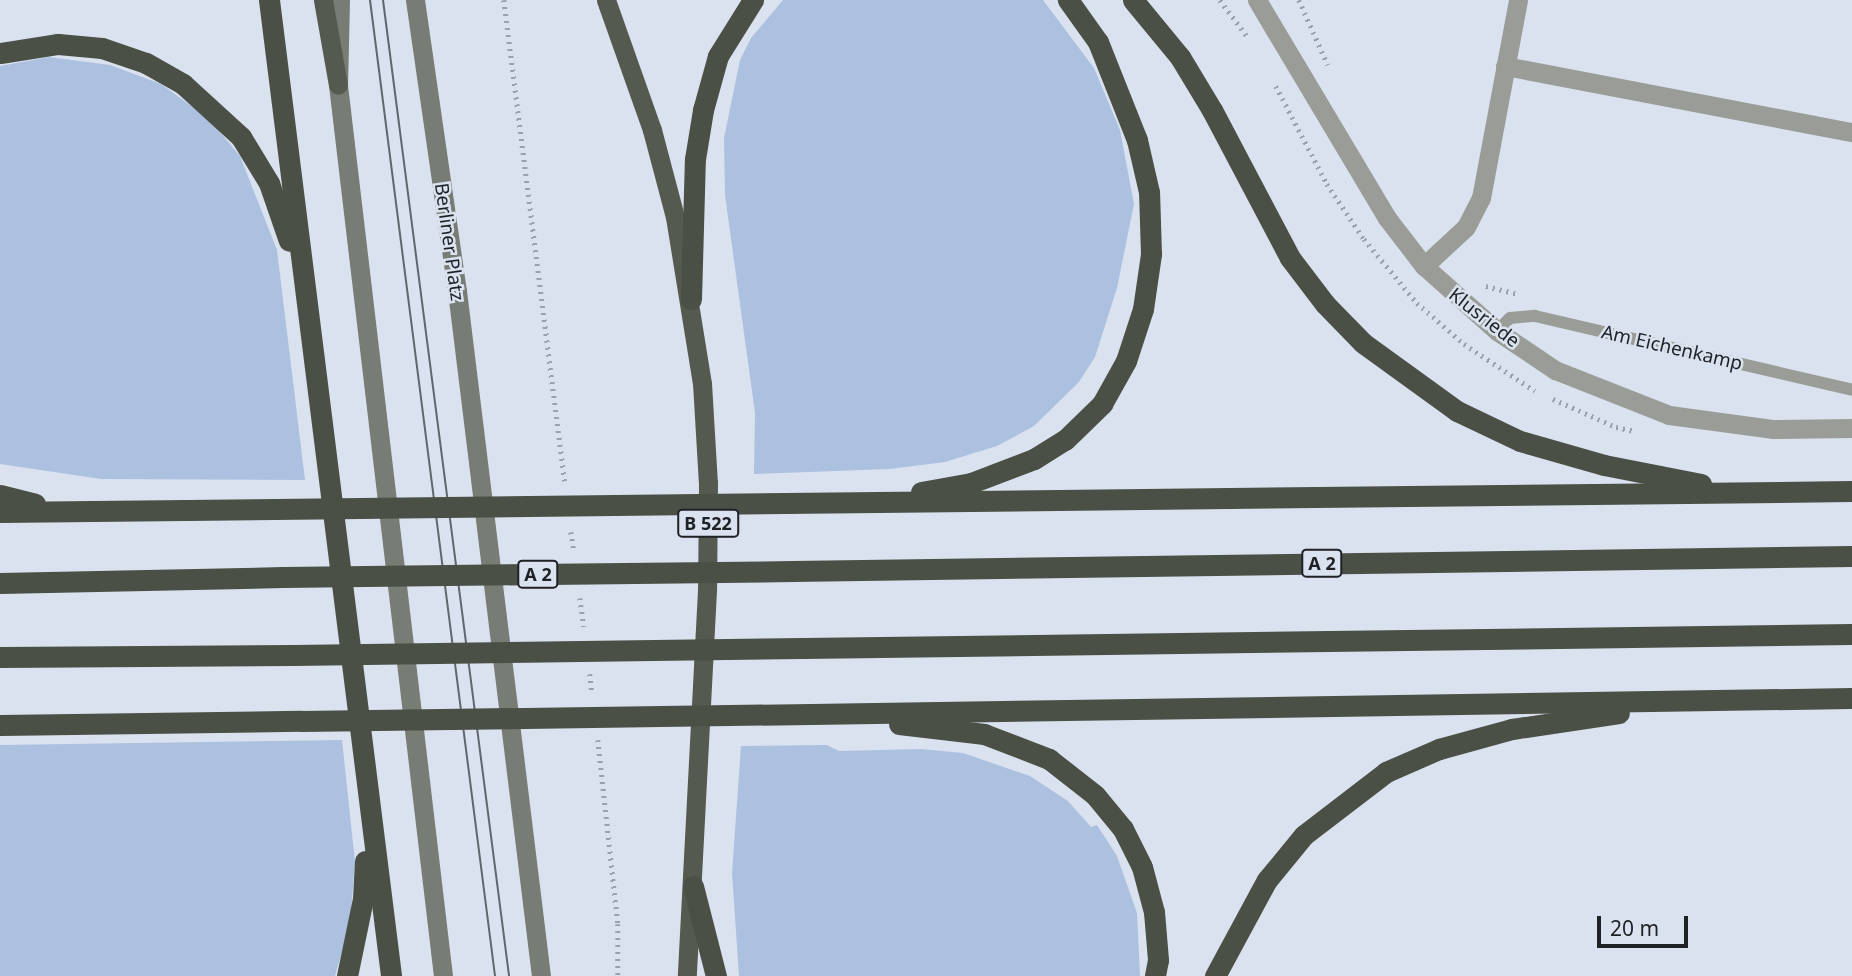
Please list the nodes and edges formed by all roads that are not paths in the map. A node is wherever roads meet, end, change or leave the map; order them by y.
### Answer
1 (269, 0) edge
2 (323, 0) edge
3 (340, 0) edge
4 (415, 0) edge
5 (606, 0) edge
6 (753, 0) edge
7 (1068, 0) edge
8 (1133, 0) edge
9 (1257, 0) edge
10 (1518, 0) edge
11 (0, 53) edge
12 (1505, 66) junction
13 (338, 85) junction
14 (1852, 132) edge
15 (1424, 266) junction
16 (300, 271) junction
17 (691, 299) junction
18 (1497, 331) junction
19 (1852, 390) edge
20 (1852, 428) edge
21 (1852, 491) edge
22 (1747, 493) junction
23 (0, 495) edge
24 (865, 503) junction
25 (0, 512) edge
26 (64, 512) junction
27 (1852, 556) edge
28 (0, 583) edge
29 (1852, 634) edge
30 (0, 657) edge
31 (1826, 698) junction
32 (1852, 698) edge
33 (811, 715) junction
34 (0, 725) edge
35 (57, 725) junction
36 (0, 733) edge
37 (367, 813) junction
38 (693, 886) junction
39 (347, 976) edge
40 (391, 976) edge
41 (443, 976) edge
42 (541, 976) edge
43 (687, 976) edge
44 (716, 976) edge
45 (1155, 976) edge
46 (1215, 976) edge

1 - 16 highway
2 - 13 highway
3 - 13 main road
4 - 42 main road, Berliner Platz
5 - 17 highway, B 522
6 - 17 highway
7 - 24 highway
8 - 22 highway
9 - 15 street, Klusriede
10 - 12 street
11 - 16 highway
12 - 14 street
12 - 15 street
13 - 41 main road
15 - 18 street, Klusriede
16 - 37 highway
17 - 38 highway, B 522
18 - 19 lane, Am Eichenkamp
18 - 20 street, Klusriede
21 - 22 highway
22 - 24 highway
23 - 26 highway
24 - 26 highway, bridge
25 - 26 highway
27 - 28 highway, A 2, bridge
29 - 30 highway, bridge
31 - 32 highway
31 - 33 highway
31 - 46 highway
33 - 35 highway, bridge
33 - 45 highway
34 - 35 highway
35 - 36 highway
37 - 39 highway
37 - 40 highway
38 - 43 highway, B 522
38 - 44 highway

